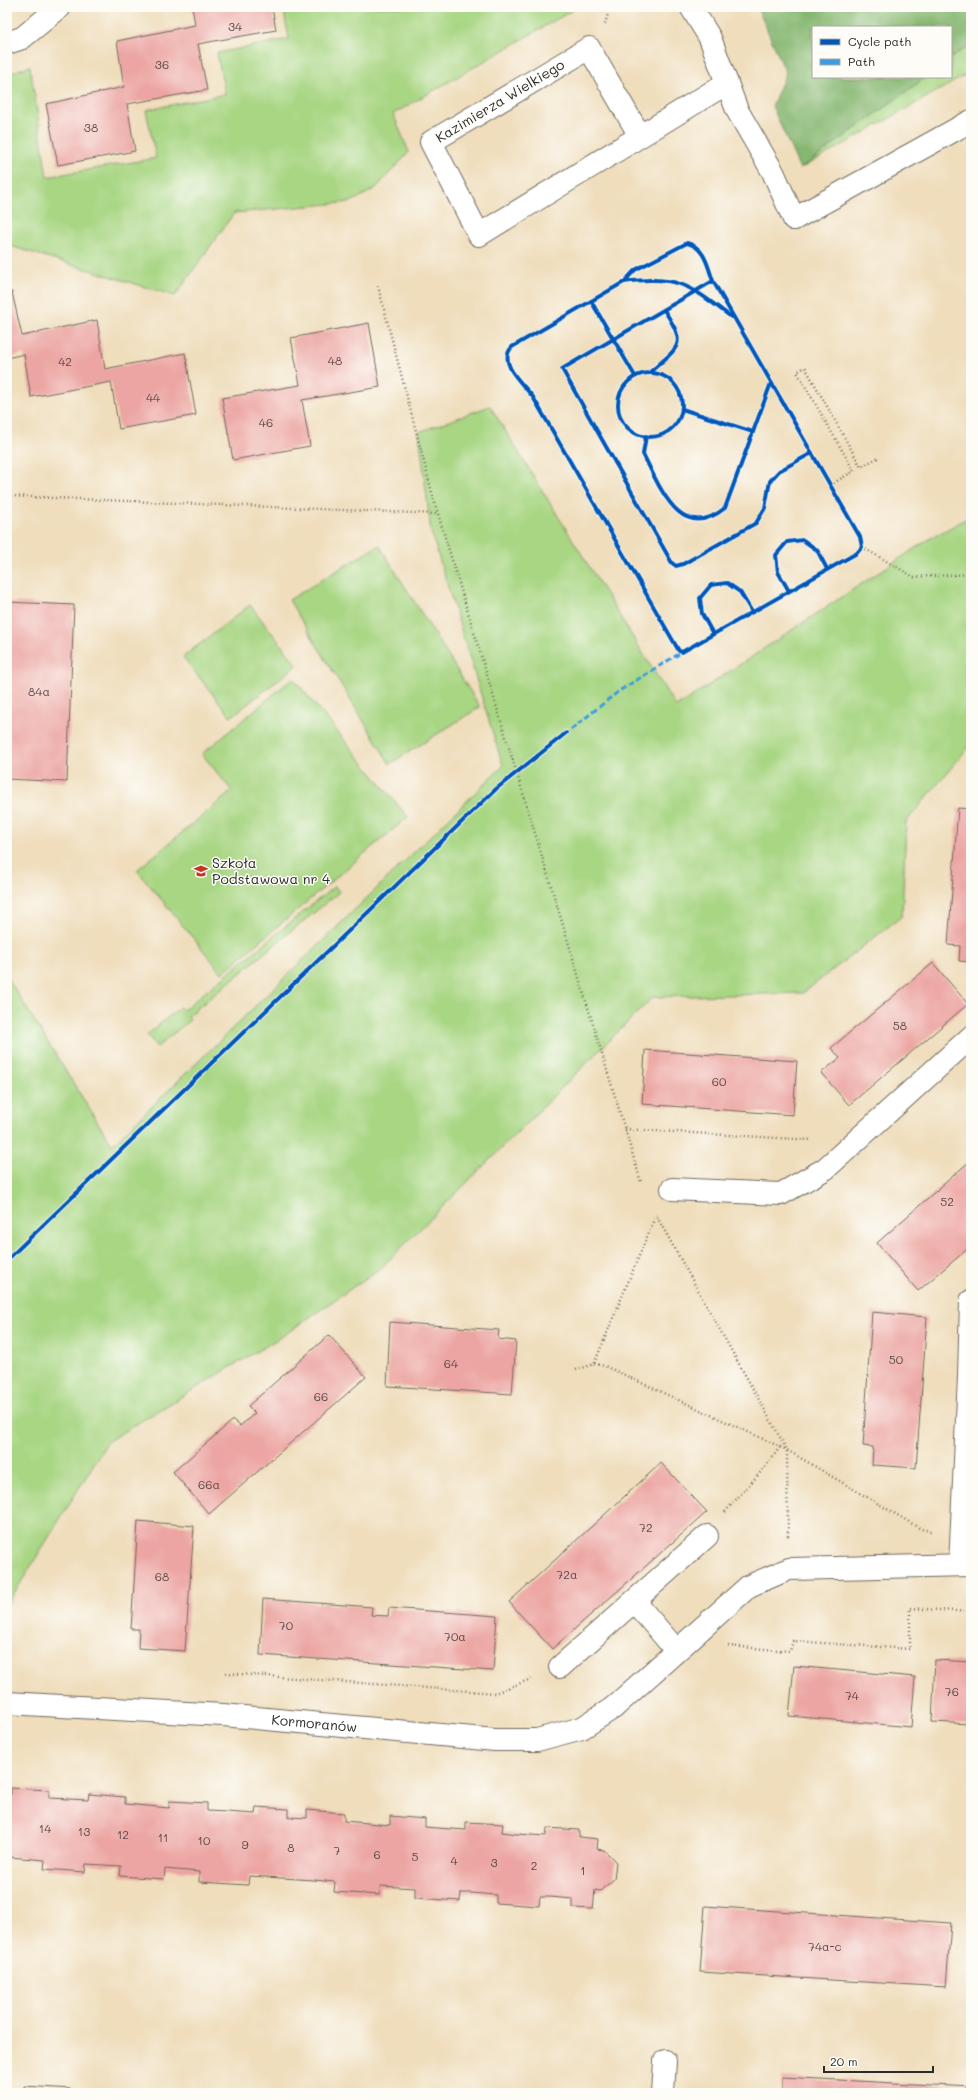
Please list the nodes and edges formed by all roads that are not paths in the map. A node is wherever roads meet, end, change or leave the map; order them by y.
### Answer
1 (60, 7) edge
2 (691, 7) edge
3 (7, 43) edge
4 (727, 83) junction
5 (971, 121) edge
6 (640, 136) junction
7 (971, 1037) edge
8 (672, 1189) dead end
9 (970, 1311) edge
10 (707, 1536) road end
11 (965, 1564) edge
12 (634, 1601) junction
13 (680, 1647) junction
14 (560, 1667) road end
15 (7, 1703) edge
16 (664, 2061) dead end
17 (663, 2093) edge

1 - 3 street
2 - 4 street
4 - 5 street
4 - 6 street, Kazimierza Wielkiego
6 - 6 street, Kazimierza Wielkiego
7 - 8 street
9 - 11 street
10 - 12 street
11 - 13 street, Kormoranów
12 - 13 street
12 - 14 street
13 - 15 street, Kormoranów
16 - 17 street

